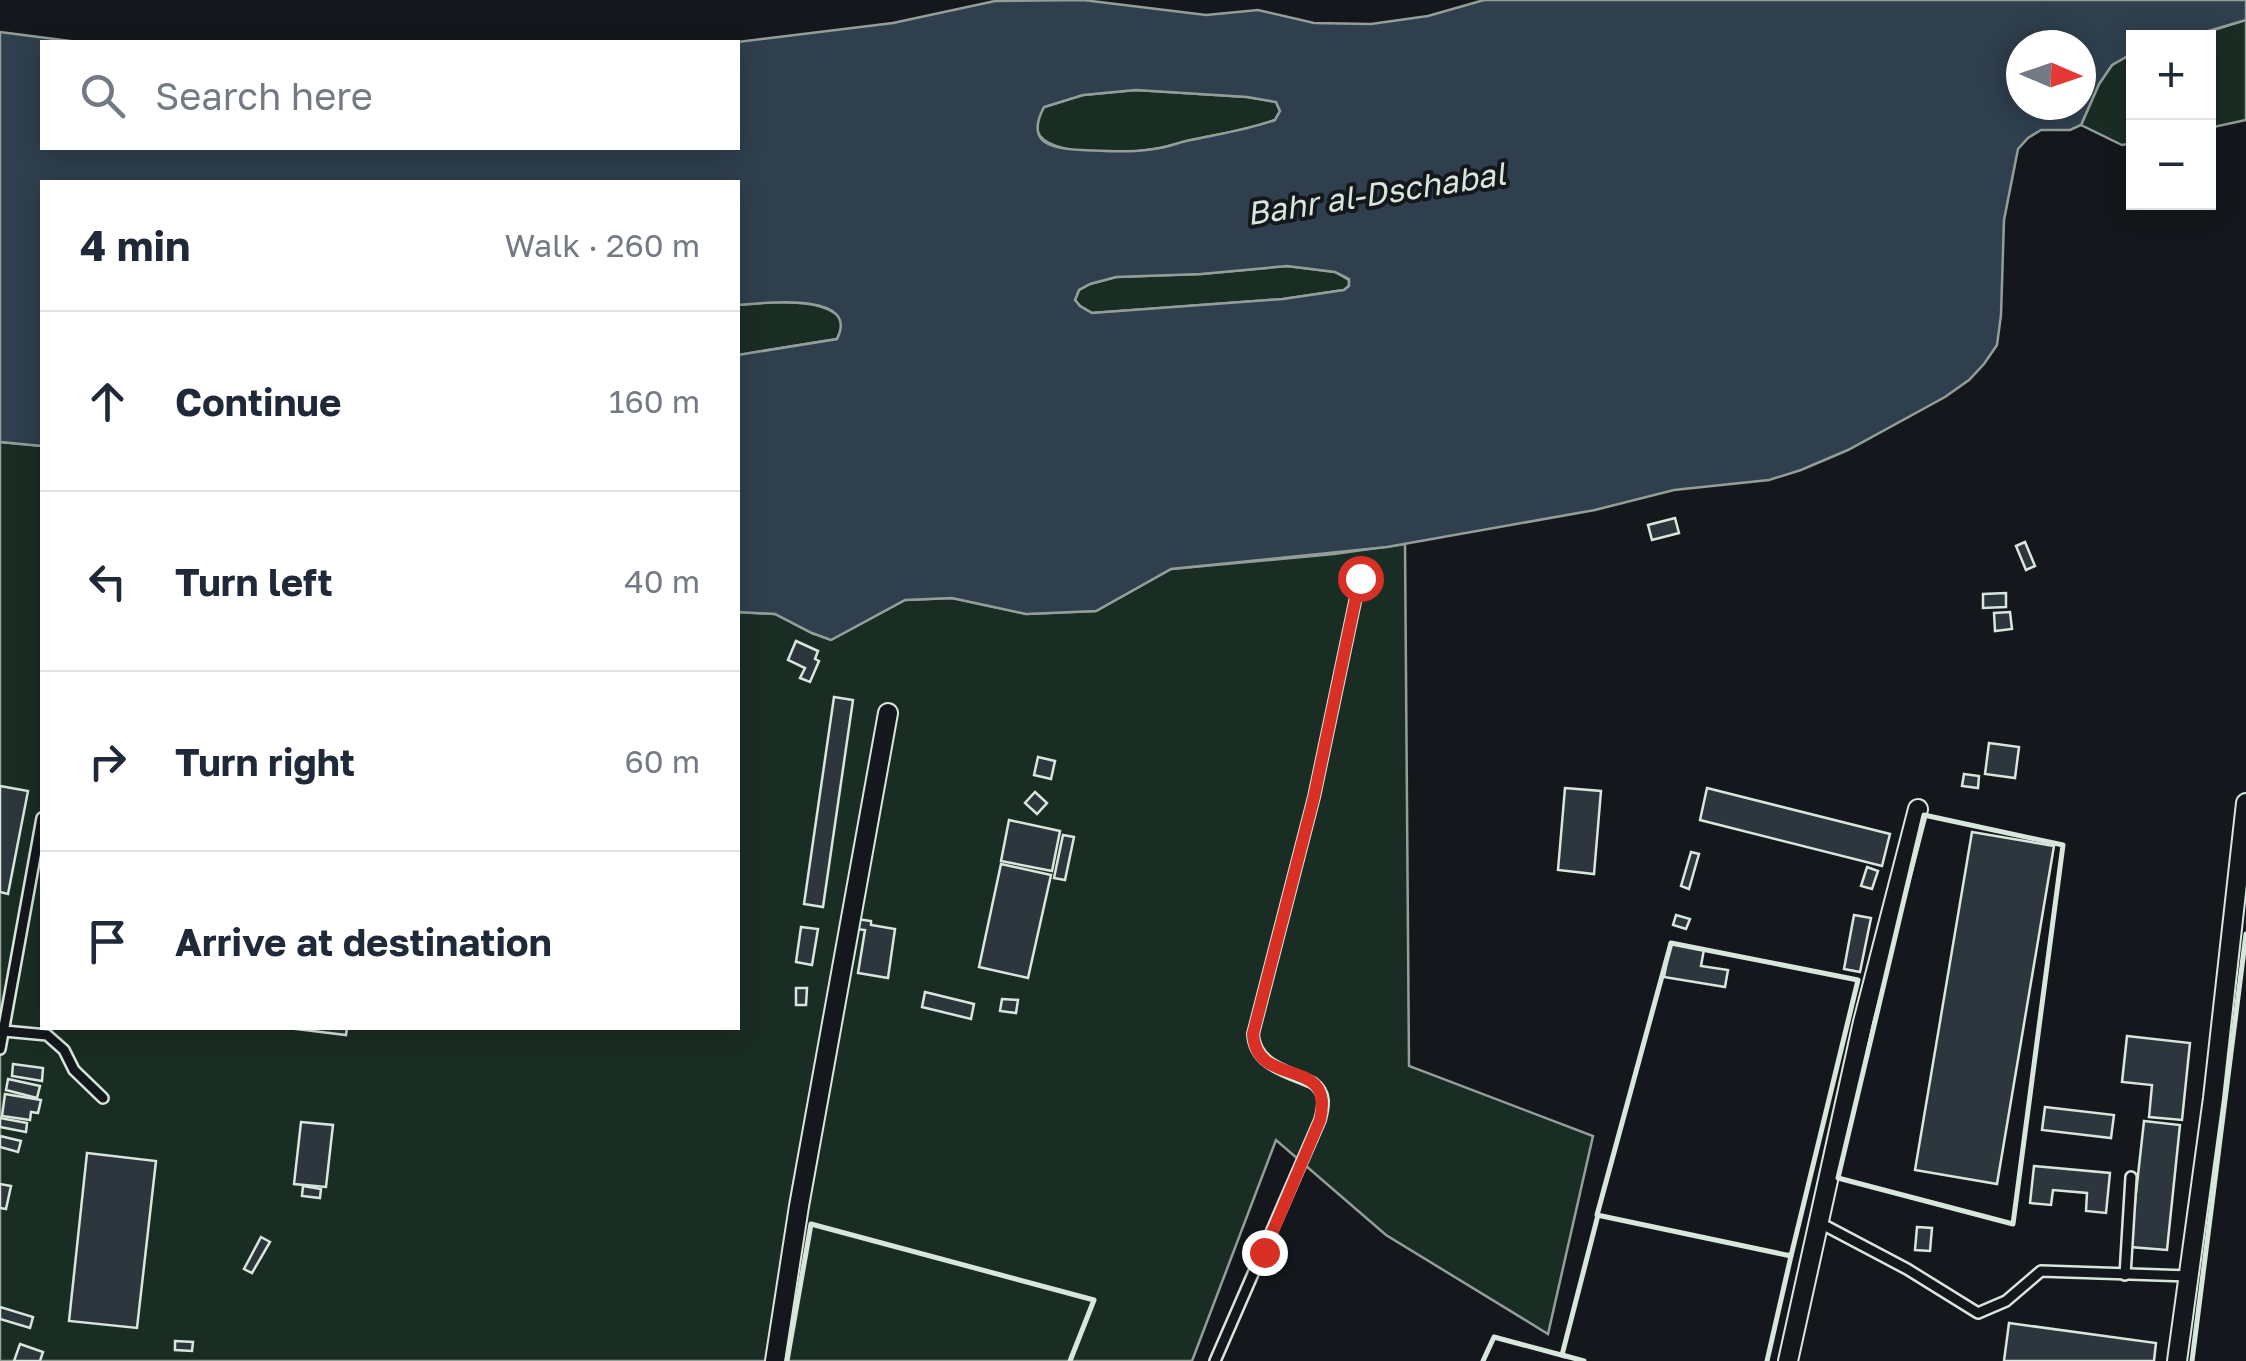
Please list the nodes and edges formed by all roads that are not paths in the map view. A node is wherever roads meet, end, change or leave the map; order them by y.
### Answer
1 (1360, 578) dead end
2 (888, 713) dead end
3 (2246, 802) edge
4 (1918, 809) dead end
5 (40, 829) edge
6 (4, 1031) junction
7 (0, 1049) edge
8 (103, 1098) dead end
9 (2131, 1177) dead end
10 (1818, 1222) junction
11 (2125, 1276) junction
12 (2189, 1276) junction
13 (776, 1361) edge
14 (1215, 1361) edge
15 (1788, 1361) edge
16 (2177, 1361) edge

1 - 14 lane
2 - 13 street
3 - 12 street
4 - 10 street
5 - 6 lane
6 - 7 lane
6 - 8 lane
9 - 11 lane
10 - 11 lane
10 - 15 street
11 - 12 lane
12 - 16 street

